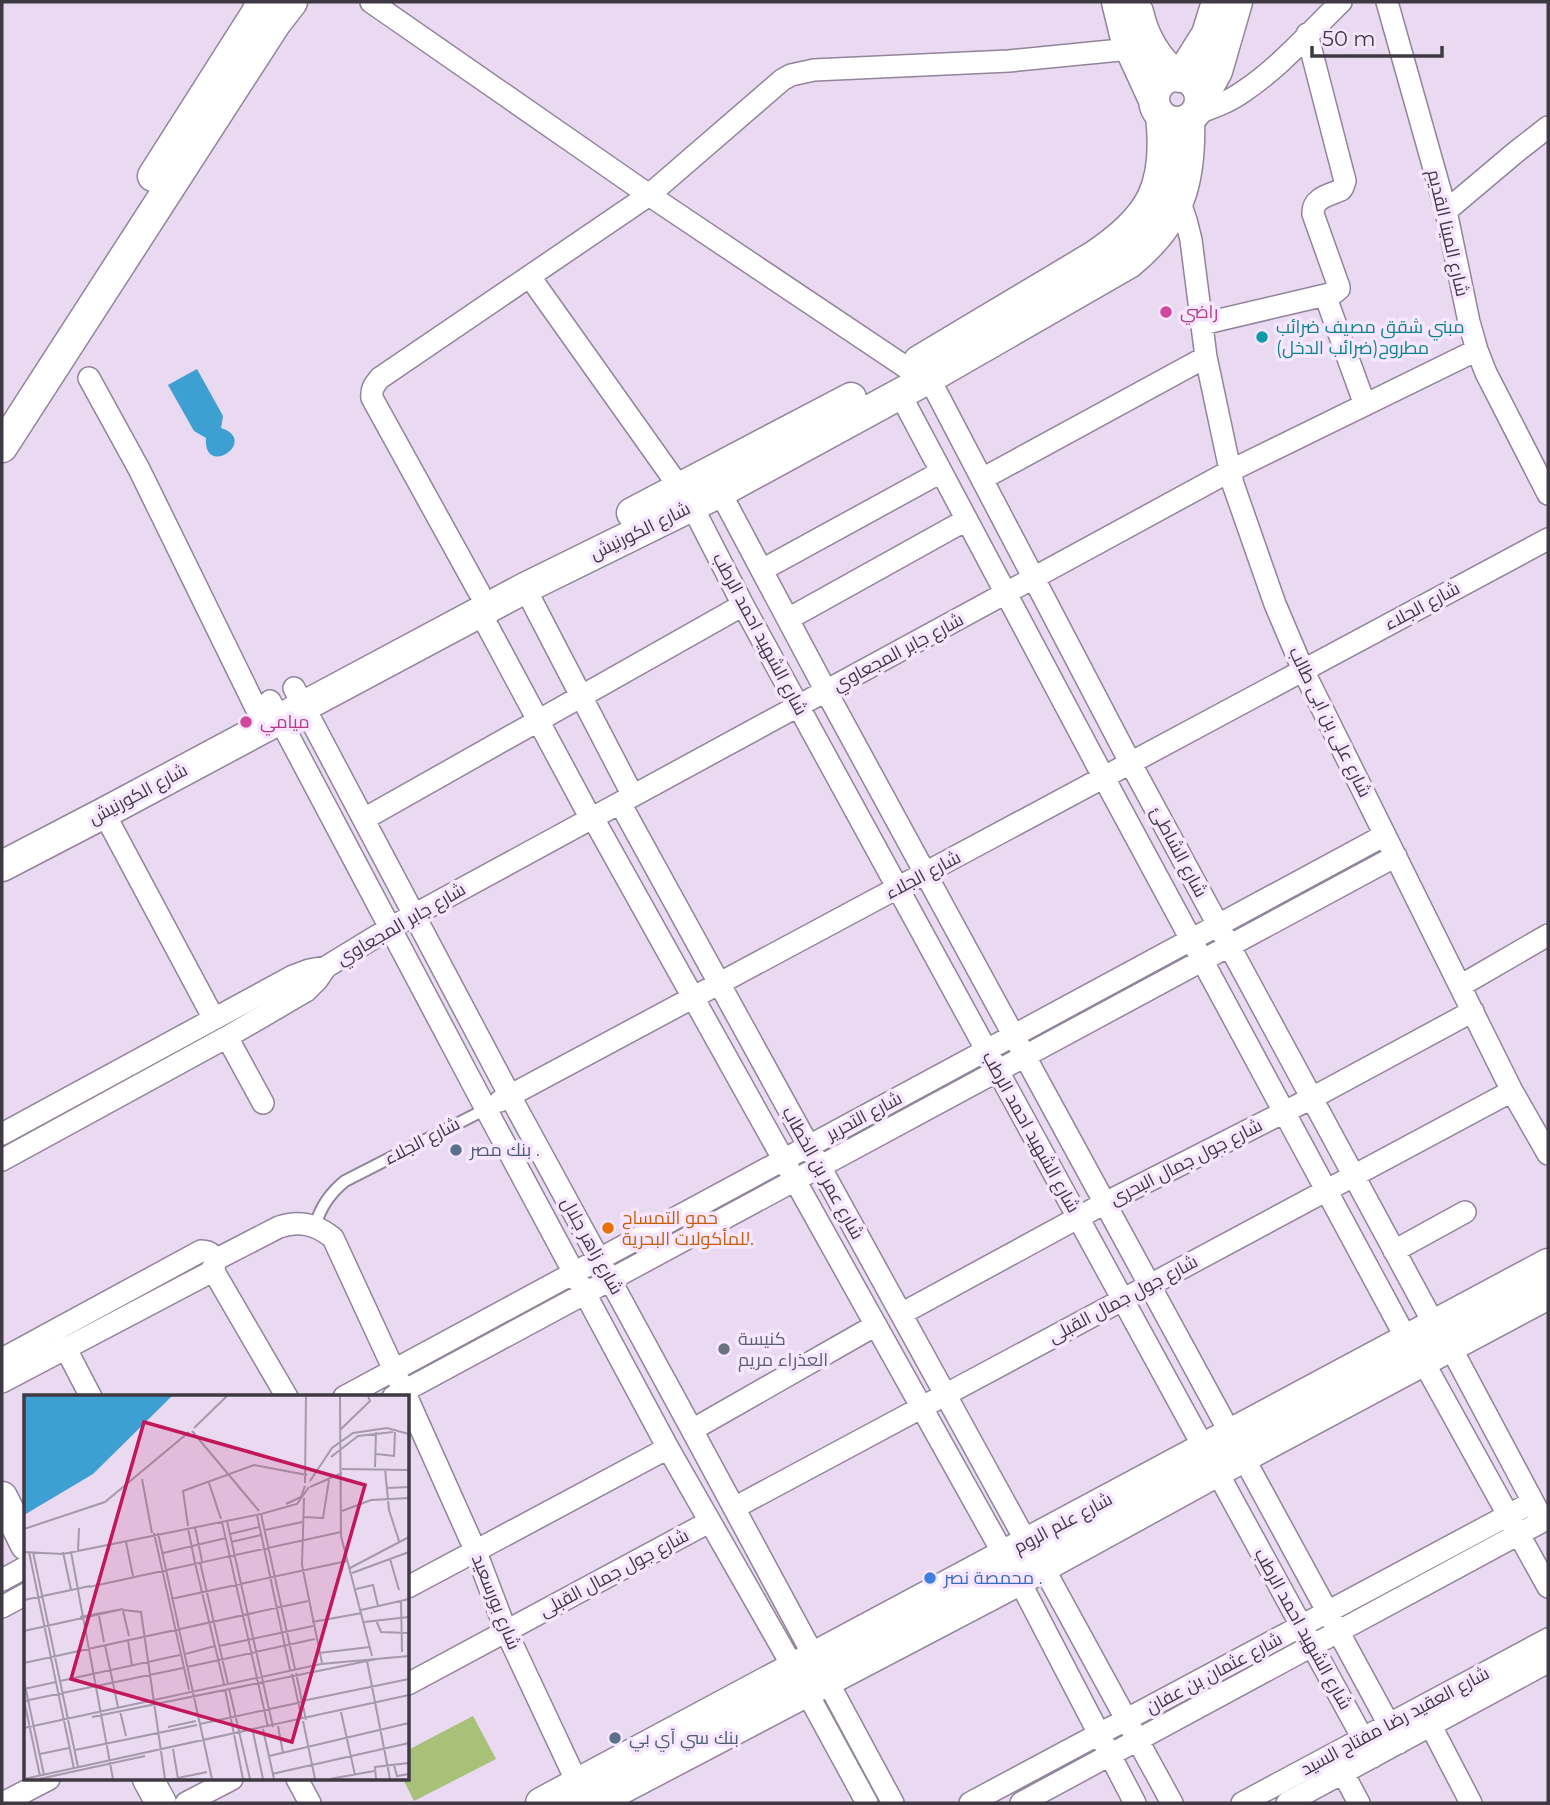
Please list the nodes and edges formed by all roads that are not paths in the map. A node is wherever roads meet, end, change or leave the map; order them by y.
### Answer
1 (262, 2) edge
2 (292, 2) edge
3 (371, 2) edge
4 (1117, 2) edge
5 (1135, 2) edge
6 (1217, 2) edge
7 (1237, 2) edge
8 (1341, 2) edge
9 (1387, 2) edge
10 (1307, 34) junction
11 (1156, 63) junction
12 (1180, 110) junction
13 (1548, 127) edge
14 (649, 195) junction
15 (1446, 211) junction
16 (1161, 213) junction
17 (530, 276) junction
18 (1325, 295) junction
19 (1202, 324) junction
20 (1477, 350) junction
21 (1206, 357) junction
22 (89, 378) dead end
23 (912, 380) junction
24 (1365, 405) junction
25 (2, 412) edge
26 (2, 447) edge
27 (1230, 471) junction
28 (941, 472) junction
29 (982, 479) junction
30 (720, 492) junction
31 (1548, 494) edge
32 (686, 497) junction
33 (967, 520) junction
34 (1548, 539) edge
35 (762, 570) junction
36 (1034, 579) junction
37 (525, 588) junction
38 (1006, 594) junction
39 (480, 602) junction
40 (743, 605) junction
41 (788, 619) junction
42 (1303, 670) junction
43 (826, 691) junction
44 (581, 695) junction
45 (281, 704) junction
46 (798, 707) junction
47 (538, 720) junction
48 (1131, 764) junction
49 (1104, 778) junction
50 (626, 800) junction
51 (104, 813) junction
52 (364, 819) junction
53 (592, 819) junction
54 (1385, 835) junction
55 (2, 843) edge
56 (1396, 856) junction
57 (2, 866) edge
58 (926, 874) junction
59 (898, 889) junction
60 (415, 915) junction
61 (1218, 925) junction
62 (390, 928) junction
63 (1548, 935) edge
64 (1192, 939) junction
65 (1230, 946) junction
66 (1203, 960) junction
67 (720, 985) junction
68 (1460, 986) junction
69 (694, 998) junction
70 (1473, 1011) junction
71 (220, 1028) junction
72 (1013, 1036) junction
73 (986, 1050) junction
74 (1025, 1057) junction
75 (998, 1071) junction
76 (1512, 1090) junction
77 (510, 1096) junction
78 (1312, 1098) junction
79 (262, 1102) dead end
80 (486, 1109) junction
81 (1284, 1112) junction
82 (2, 1134) edge
83 (808, 1146) junction
84 (1548, 1154) edge
85 (2, 1160) edge
86 (783, 1160) junction
87 (820, 1167) junction
88 (1353, 1175) junction
89 (795, 1181) junction
90 (1326, 1190) junction
91 (1105, 1203) junction
92 (1465, 1212) dead end
93 (1078, 1218) junction
94 (315, 1226) junction
95 (1394, 1251) junction
96 (599, 1259) junction
97 (1548, 1264) edge
98 (214, 1265) junction
99 (574, 1273) junction
100 (611, 1280) junction
101 (1150, 1285) junction
102 (585, 1294) junction
103 (1548, 1294) edge
104 (1123, 1300) junction
105 (121, 1307) junction
106 (901, 1314) junction
107 (876, 1325) junction
108 (1442, 1335) junction
109 (65, 1347) junction
110 (1415, 1350) junction
111 (2, 1359) edge
112 (394, 1370) junction
113 (2, 1382) edge
114 (90, 1395) edge
115 (286, 1395) edge
116 (348, 1395) edge
117 (403, 1395) edge
118 (405, 1395) edge
119 (945, 1395) junction
120 (922, 1408) junction
121 (410, 1411) edge
122 (692, 1430) junction
123 (1237, 1445) junction
124 (668, 1448) junction
125 (1210, 1459) junction
126 (2, 1497) edge
127 (734, 1508) junction
128 (1508, 1515) junction
129 (1543, 1516) edge
130 (709, 1522) junction
131 (1519, 1534) junction
132 (24, 1541) edge
133 (476, 1552) junction
134 (1023, 1561) junction
135 (24, 1568) edge
136 (2, 1580) edge
137 (410, 1586) edge
138 (1548, 1587) edge
139 (24, 1595) edge
140 (2, 1607) edge
141 (1328, 1612) junction
142 (1301, 1626) junction
143 (506, 1631) junction
144 (1339, 1632) junction
145 (1548, 1639) edge
146 (1312, 1646) junction
147 (1548, 1662) edge
148 (810, 1674) junction
149 (410, 1683) edge
150 (1126, 1720) junction
151 (1431, 1726) junction
152 (1394, 1733) junction
153 (1099, 1734) junction
154 (1137, 1741) junction
155 (1368, 1748) junction
156 (1110, 1755) junction
157 (1343, 1773) junction
158 (47, 1780) edge
159 (149, 1780) edge
160 (230, 1780) edge
161 (298, 1780) edge
162 (586, 1797) edge
163 (3, 1803) edge
164 (161, 1803) edge
165 (186, 1803) edge
166 (310, 1803) edge
167 (541, 1803) edge
168 (867, 1803) edge
169 (893, 1803) edge
170 (970, 1803) edge
171 (1021, 1803) edge
172 (1135, 1803) edge
173 (1172, 1803) edge
174 (1242, 1803) edge
175 (1287, 1803) edge
176 (1359, 1803) edge
177 (1471, 1803) edge

1 - 25 street
2 - 26 street
3 - 14 street
4 - 11 street
5 - 11 street
6 - 11 street
7 - 12 street
8 - 10 street
9 - 15 street, شارع المينا القديم
10 - 12 street
10 - 18 street
11 - 12 street
11 - 14 street
12 - 16 street
13 - 15 street
14 - 17 street
14 - 23 street
15 - 20 street, شارع المينا القديم
16 - 19 street, شارع على بن ابى طالب
16 - 23 street, شارع الكورنيش
17 - 32 street, شارع الشهيد احمد الرطب
17 - 39 street, شارع عمر بن الخطاب
18 - 19 street
18 - 24 street
19 - 21 street, شارع على بن ابى طالب
20 - 24 street, شارع جابر المجعاوي
20 - 31 street, شارع المينا القديم
21 - 27 street, شارع على بن ابى طالب
21 - 29 street
22 - 45 street
23 - 28 street, شارع الشاطئ
23 - 29 street, شارع الشاطئ
23 - 30 street, شارع الكورنيش
23 - 32 street, شارع الكورنيش
24 - 27 street, شارع جابر المجعاوي
27 - 36 street, شارع جابر المجعاوي
27 - 42 street, شارع على بن ابى طالب
28 - 33 street, شارع الشاطئ
28 - 35 street
29 - 36 street, شارع الشاطئ
30 - 32 street, شارع الكورنيش
30 - 35 street, شارع الشهيد احمد الرطب
32 - 37 street, شارع الكورنيش
32 - 39 street, شارع الكورنيش
32 - 40 street, شارع الشهيد احمد الرطب
33 - 38 street, شارع الشاطئ
33 - 41 street
34 - 42 street, شارع الجلاء
35 - 41 street, شارع الشهيد احمد الرطب
36 - 38 street, شارع جابر المجعاوي
36 - 48 street, شارع الشاطئ
37 - 39 street, شارع الكورنيش
37 - 44 street, شارع عمر بن الخطاب
38 - 43 street, شارع جابر المجعاوي
38 - 49 street, شارع الشاطئ
39 - 45 street, شارع الكورنيش
39 - 47 street, شارع عمر بن الخطاب
40 - 44 street
40 - 46 street, شارع الشهيد احمد الرطب
41 - 43 street, شارع الشهيد احمد الرطب
42 - 48 street, شارع الجلاء
42 - 54 street, شارع على بن ابى طالب
43 - 46 street, شارع جابر المجعاوي
43 - 58 street, شارع الشهيد احمد الرطب
44 - 47 street
44 - 50 street, شارع عمر بن الخطاب
45 - 51 street, شارع الكورنيش
45 - 52 street, شارع زاهر جلال
45 - 55 street, شارع الكورنيش
45 - 62 street, شارع زاهر جلال
46 - 50 street, شارع جابر المجعاوي
46 - 59 street, شارع الشهيد احمد الرطب
47 - 52 street
47 - 53 street, شارع عمر بن الخطاب
48 - 49 street, شارع الجلاء
48 - 61 street, شارع الشاطئ
49 - 58 street, شارع الجلاء
49 - 64 street, شارع الشاطئ
50 - 53 street, شارع جابر المجعاوي
50 - 67 street, شارع عمر بن الخطاب
51 - 57 street, شارع الكورنيش
51 - 71 street
52 - 60 street, شارع زاهر جلال
53 - 60 street, شارع جابر المجعاوي
53 - 69 street, شارع عمر بن الخطاب
54 - 56 street, شارع على بن ابى طالب
54 - 61 street, شارع التحرير
56 - 65 street, شارع التحرير
56 - 68 street, شارع على بن ابى طالب
58 - 59 street, شارع الجلاء
58 - 72 street, شارع الشهيد احمد الرطب
59 - 67 street, شارع الجلاء
59 - 73 street, شارع الشهيد احمد الرطب
60 - 62 street, شارع جابر المجعاوي
60 - 77 street, شارع زاهر جلال
61 - 64 street, شارع التحرير
61 - 65 street, شارع الشاطئ
62 - 71 street, شارع جابر المجعاوي
62 - 80 street, شارع زاهر جلال
63 - 68 street
64 - 66 street, شارع الشاطئ
64 - 72 street, شارع التحرير
65 - 66 street, شارع التحرير
65 - 78 street, شارع الشاطئ
66 - 74 street, شارع التحرير
66 - 81 street, شارع الشاطئ
67 - 69 street, شارع الجلاء
67 - 83 street, شارع عمر بن الخطاب
68 - 70 street, شارع على بن ابى طالب
69 - 77 street, شارع الجلاء
69 - 86 street, شارع عمر بن الخطاب
70 - 76 street, شارع على بن ابى طالب
70 - 78 street, شارع جول جمال البحرى
71 - 79 street
71 - 82 street, شارع جابر المجعاوي
71 - 85 street, شارع جابر المجعاوي
72 - 73 street, شارع التحرير
72 - 74 street, شارع الشهيد احمد الرطب
73 - 75 street, شارع الشهيد احمد الرطب
73 - 83 street, شارع التحرير
74 - 75 street, شارع التحرير
74 - 91 street, شارع الشهيد احمد الرطب
75 - 87 street, شارع التحرير
75 - 93 street, شارع الشهيد احمد الرطب
76 - 84 street, شارع على بن ابى طالب
76 - 88 street, شارع جول جمال القبلى
77 - 80 street, شارع الجلاء
77 - 96 street, شارع زاهر جلال
78 - 81 street, شارع جول جمال البحرى
78 - 88 street, شارع الشاطئ
80 - 94 lane, شارع الجلاء
80 - 99 street, شارع زاهر جلال
81 - 90 street, شارع الشاطئ
81 - 91 street, شارع جول جمال البحرى
83 - 86 street, شارع التحرير
83 - 87 street, شارع عمر بن الخطاب
86 - 89 street, شارع عمر بن الخطاب
86 - 96 street, شارع التحرير
87 - 89 street, شارع التحرير
87 - 106 street, شارع عمر بن الخطاب
88 - 90 street, شارع جول جمال القبلى
88 - 95 street, شارع الشاطئ
89 - 100 street, شارع التحرير
89 - 107 street, شارع عمر بن الخطاب
90 - 101 street, شارع جول جمال القبلى
90 - 110 street, شارع الشاطئ
91 - 93 street, شارع جول جمال البحرى
91 - 101 street, شارع الشهيد احمد الرطب
92 - 95 street
93 - 104 street, شارع الشهيد احمد الرطب
93 - 106 street, شارع جول جمال البحرى
94 - 98 street
94 - 112 street, شارع بورسعيد
95 - 108 street, شارع الشاطئ
96 - 99 street, شارع التحرير
96 - 100 street, شارع زاهر جلال
97 - 108 street, شارع علم الروم
98 - 105 street
98 - 115 street
99 - 102 street, شارع زاهر جلال
99 - 112 street, شارع التحرير
100 - 102 street, شارع التحرير
100 - 122 street, شارع زاهر جلال
101 - 104 street, شارع جول جمال القبلى
101 - 123 street, شارع الشهيد احمد الرطب
102 - 118 street, شارع التحرير
102 - 124 street, شارع زاهر جلال
103 - 108 street, شارع علم الروم
104 - 119 street, شارع جول جمال القبلى
104 - 125 street, شارع الشهيد احمد الرطب
105 - 109 street
105 - 111 street
106 - 119 street, شارع عمر بن الخطاب
107 - 120 street, شارع عمر بن الخطاب
107 - 122 street
108 - 110 street, شارع علم الروم
108 - 129 street, شارع الشاطئ
109 - 113 street
109 - 114 street
110 - 123 street, شارع علم الروم
110 - 128 street, شارع الشاطئ
112 - 116 street, شارع التحرير
112 - 117 street, شارع بورسعيد
119 - 120 street, شارع جول جمال القبلى
119 - 134 street, شارع عمر بن الخطاب
120 - 127 street, شارع جول جمال القبلى
120 - 134 street, شارع عمر بن الخطاب
121 - 133 street, شارع بورسعيد
122 - 127 street, شارع زاهر جلال
123 - 125 street, شارع علم الروم
123 - 141 street, شارع الشهيد احمد الرطب
124 - 130 street, شارع زاهر جلال
124 - 133 street
125 - 134 street, شارع علم الروم
125 - 142 street, شارع الشهيد احمد الرطب
126 - 132 street
127 - 148 street, شارع زاهر جلال
128 - 129 street, شارع عثمان بن عفان
128 - 131 street, شارع الشاطئ
128 - 141 street, شارع عثمان بن عفان
129 - 131 street, شارع عثمان بن عفان
130 - 143 street, شارع جول جمال القبلى
130 - 148 street, شارع زاهر جلال
131 - 138 street, شارع الشاطئ
131 - 144 street, شارع عثمان بن عفان
133 - 137 street
133 - 143 street, شارع بورسعيد
134 - 148 street, شارع علم الروم
134 - 150 street, شارع عمر بن الخطاب
134 - 153 street, شارع عمر بن الخطاب
135 - 136 street
139 - 140 street
141 - 142 street, شارع عثمان بن عفان
141 - 144 street, شارع الشهيد احمد الرطب
142 - 146 street, شارع الشهيد احمد الرطب
142 - 150 street, شارع عثمان بن عفان
143 - 149 street, شارع جول جمال القبلى
143 - 162 street, شارع بورسعيد
144 - 146 street, شارع عثمان بن عفان
144 - 152 street, شارع الشهيد احمد الرطب
145 - 152 street, شارع العقيد رضا مفتاح السيد
146 - 154 street, شارع عثمان بن عفان
146 - 155 street, شارع الشهيد احمد الرطب
147 - 151 street, شارع العقيد رضا مفتاح السيد
148 - 162 street, شارع علم الروم
148 - 168 street, شارع زاهر جلال
148 - 169 street, شارع زاهر جلال
150 - 153 street, شارع عثمان بن عفان
150 - 154 street, شارع عمر بن الخطاب
151 - 152 street, شارع العقيد رضا مفتاح السيد
151 - 177 street
152 - 155 street, شارع العقيد رضا مفتاح السيد
153 - 156 street, شارع عمر بن الخطاب
153 - 170 street, شارع عثمان بن عفان
154 - 156 street, شارع عثمان بن عفان
154 - 173 street, شارع عمر بن الخطاب
155 - 157 street, شارع العقيد رضا مفتاح السيد
155 - 174 street, شارع العقيد رضا مفتاح السيد
156 - 171 street, شارع عثمان بن عفان
156 - 172 street, شارع عمر بن الخطاب
157 - 175 street, شارع العقيد رضا مفتاح السيد
157 - 176 street
158 - 163 street
159 - 164 street
160 - 165 street
161 - 166 street
162 - 167 street, شارع علم الروم

